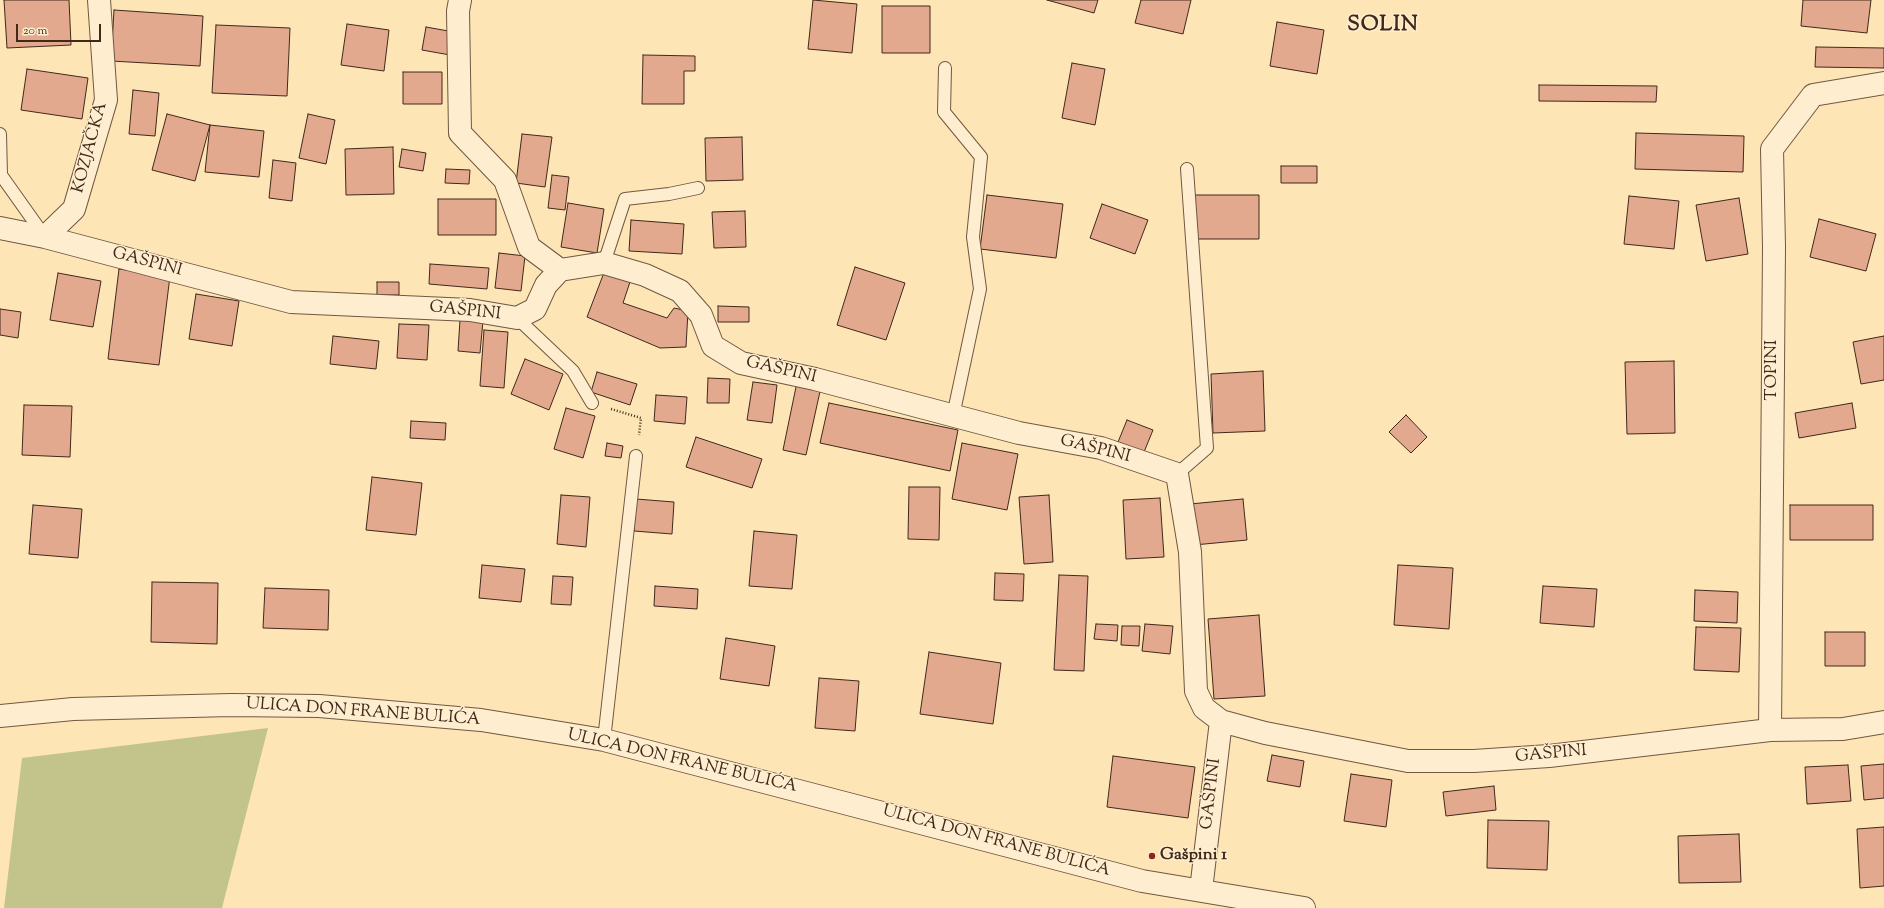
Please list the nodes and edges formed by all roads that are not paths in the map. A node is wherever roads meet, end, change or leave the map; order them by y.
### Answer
1 (99, 0) edge
2 (460, 0) edge
3 (945, 68) dead end
4 (1884, 83) edge
5 (0, 134) edge
6 (1187, 169) dead end
7 (698, 188) dead end
8 (0, 228) edge
9 (45, 236) junction
10 (604, 263) junction
11 (560, 270) junction
12 (517, 318) junction
13 (592, 403) road end
14 (953, 416) junction
15 (636, 456) dead end
16 (1176, 474) junction
17 (0, 716) edge
18 (1221, 721) junction
19 (1884, 722) edge
20 (1770, 730) junction
21 (604, 740) junction
22 (1201, 890) junction
23 (1304, 908) edge

1 - 9 street, KOZJAČKA
2 - 11 street
3 - 14 lane
4 - 20 street, TOPINI
5 - 9 lane
6 - 16 lane
7 - 10 lane
8 - 9 street, GAŠPINI
9 - 12 street, GAŠPINI
10 - 11 street, GAŠPINI
10 - 14 street, GAŠPINI
11 - 12 street, GAŠPINI
12 - 13 lane
14 - 16 street, GAŠPINI
15 - 21 lane
16 - 18 street, GAŠPINI
17 - 21 street, ULICA DON FRANE BULIĆA
18 - 20 street, GAŠPINI
18 - 22 street, GAŠPINI
19 - 20 street, GAŠPINI
21 - 22 street, ULICA DON FRANE BULIĆA
22 - 23 street, ULICA DON FRANE BULIĆA

